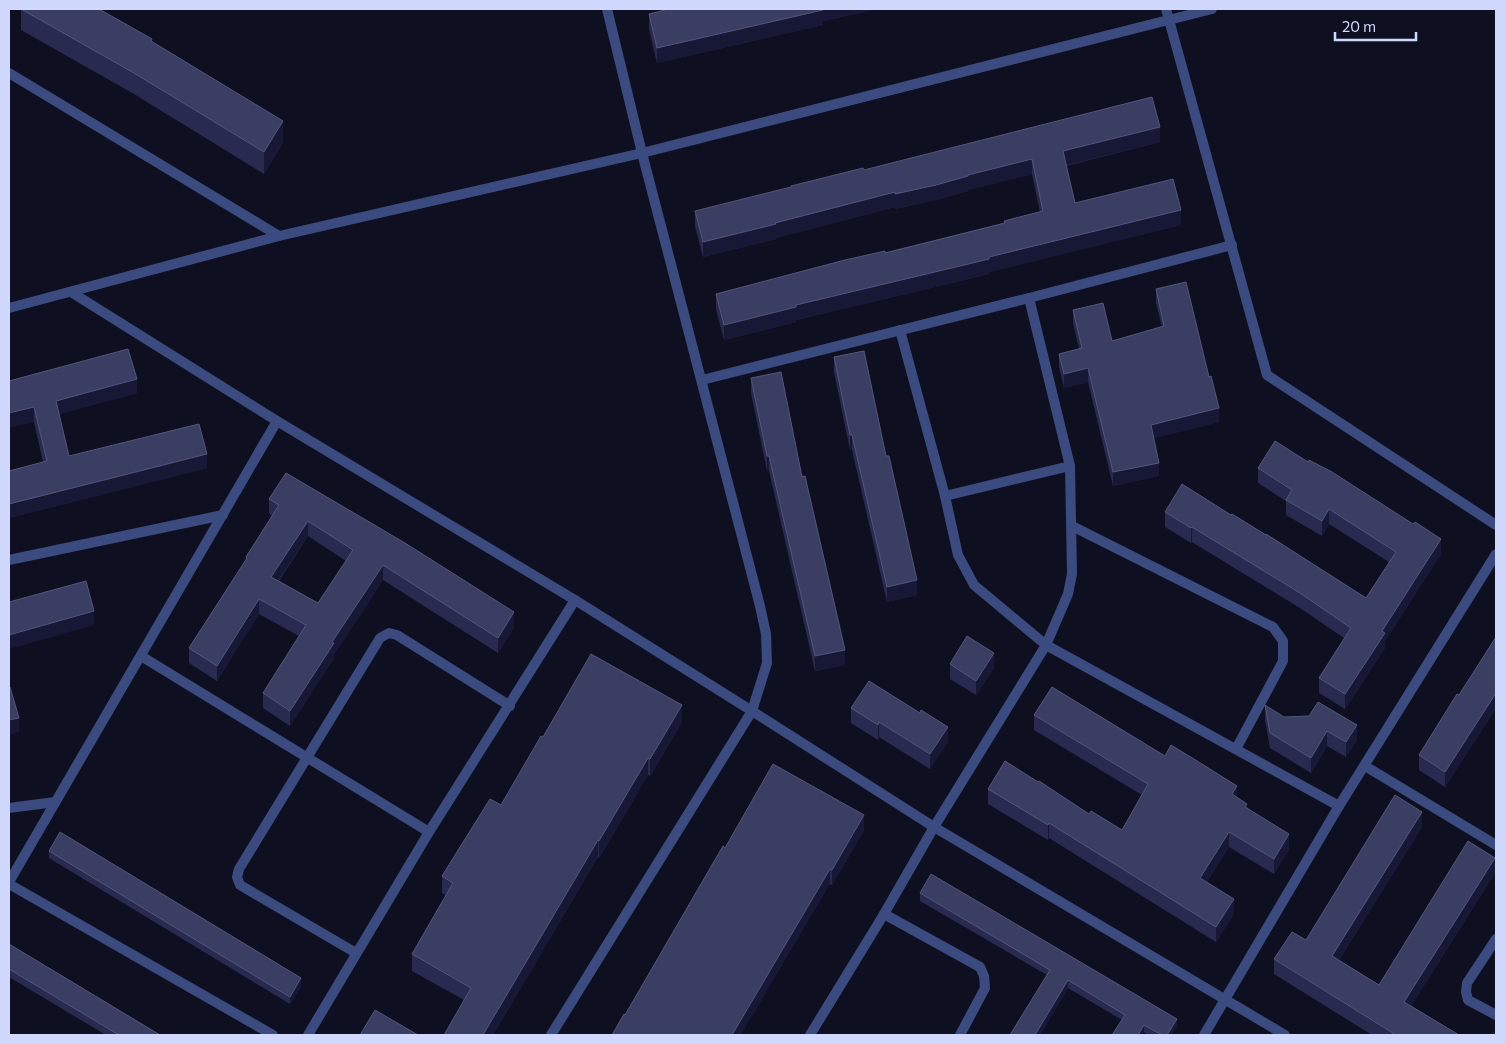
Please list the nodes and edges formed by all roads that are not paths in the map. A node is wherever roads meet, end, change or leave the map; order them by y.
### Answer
1 (607, 9) edge
2 (1166, 9) edge
3 (1212, 9) edge
4 (1169, 20) junction
5 (9, 74) edge
6 (642, 153) junction
7 (279, 236) junction
8 (1232, 245) junction
9 (71, 292) junction
10 (1029, 298) junction
11 (9, 308) edge
12 (900, 330) junction
13 (702, 380) junction
14 (277, 421) junction
15 (1070, 466) junction
16 (945, 496) junction
17 (223, 515) junction
18 (1496, 525) edge
19 (1072, 526) junction
20 (1496, 554) edge
21 (9, 560) edge
22 (575, 600) junction
23 (1046, 645) junction
24 (141, 656) junction
25 (510, 706) junction
26 (752, 711) junction
27 (1236, 749) junction
28 (307, 758) junction
29 (1365, 766) junction
30 (55, 802) junction
31 (1340, 806) junction
32 (9, 808) edge
33 (934, 827) junction
34 (429, 832) junction
35 (1496, 846) edge
36 (9, 883) edge
37 (884, 914) junction
38 (1496, 939) edge
39 (356, 953) junction
40 (1226, 1000) junction
41 (1496, 1015) edge
42 (273, 1035) edge
43 (308, 1035) edge
44 (551, 1035) edge
45 (810, 1035) edge
46 (960, 1035) edge
47 (1204, 1035) edge
48 (1285, 1035) edge

1 - 6 street
2 - 4 street
3 - 4 street
4 - 6 street
4 - 8 street
5 - 7 street
6 - 7 street
6 - 13 street
7 - 9 street
8 - 10 street
8 - 18 street
9 - 11 street
9 - 14 street
10 - 12 street
10 - 15 street
12 - 13 street
12 - 16 street
13 - 26 street
14 - 17 street
14 - 22 street
15 - 16 street
15 - 19 street
16 - 23 street
17 - 21 street
17 - 24 street
19 - 23 street
19 - 27 street
20 - 29 street
22 - 25 street
22 - 26 street
23 - 27 street
23 - 33 street
24 - 28 street
24 - 30 street
25 - 28 street
25 - 34 street
26 - 33 street
26 - 44 street
27 - 31 street
28 - 34 street
28 - 39 street
29 - 31 street
29 - 35 street
30 - 32 street
30 - 36 street
31 - 40 street
33 - 37 street
33 - 40 street
34 - 39 street
36 - 42 street
37 - 45 street
37 - 46 street
38 - 41 street
39 - 43 street
40 - 47 street
40 - 48 street

